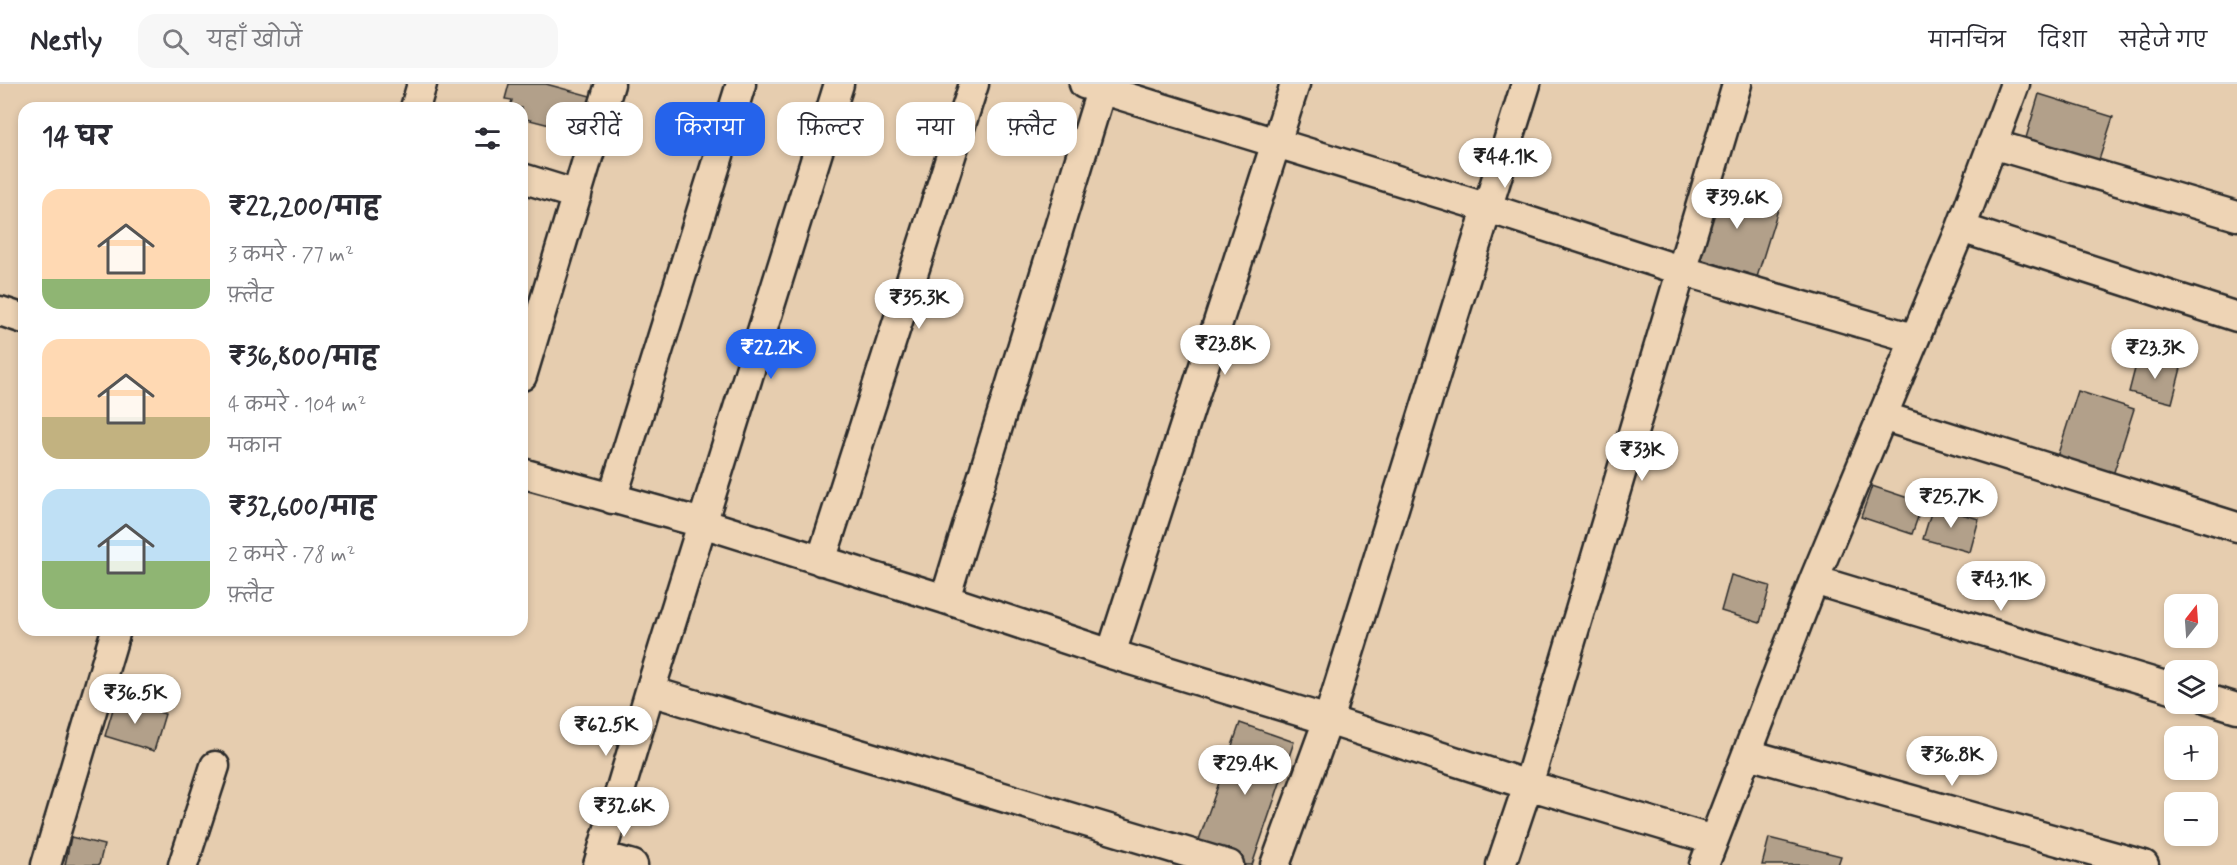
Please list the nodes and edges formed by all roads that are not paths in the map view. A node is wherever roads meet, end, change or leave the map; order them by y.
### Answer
1 (422, 84) edge
2 (610, 84) edge
3 (741, 84) edge
4 (839, 84) edge
5 (974, 84) edge
6 (1295, 84) edge
7 (1526, 84) edge
8 (1737, 84) edge
9 (2013, 85) edge
10 (1096, 86) edge
11 (417, 102) edge
12 (1276, 144) junction
13 (1992, 144) junction
14 (528, 180) edge
15 (577, 195) junction
16 (1488, 208) junction
17 (2237, 216) edge
18 (1961, 228) junction
19 (1680, 270) junction
20 (0, 311) edge
21 (2237, 317) edge
22 (18, 318) edge
23 (1914, 338) junction
24 (528, 356) edge
25 (1882, 416) junction
26 (528, 475) edge
27 (612, 500) junction
28 (702, 523) junction
29 (2237, 527) edge
30 (820, 561) junction
31 (1814, 580) junction
32 (945, 599) junction
33 (114, 636) edge
34 (1111, 654) junction
35 (2164, 686) edge
36 (650, 691) junction
37 (2218, 702) edge
38 (2237, 708) edge
39 (1328, 720) junction
40 (1748, 754) junction
41 (215, 766) dead end
42 (1528, 786) junction
43 (1709, 853) edge
44 (600, 860) edge
45 (46, 865) edge
46 (183, 865) edge
47 (633, 865) edge
48 (1229, 865) edge
49 (1275, 865) edge
50 (1501, 865) edge
51 (2144, 865) edge

1 - 11 street
2 - 15 street
3 - 27 street
4 - 28 street
5 - 30 street
6 - 12 street
7 - 16 street
8 - 19 street
9 - 13 street
10 - 12 street
10 - 32 street
12 - 16 street
12 - 34 street
13 - 17 street
13 - 18 street
14 - 15 street
15 - 24 street
16 - 19 street
16 - 39 street
18 - 21 street
18 - 23 street
19 - 23 street
19 - 42 street
20 - 22 street
23 - 25 street
25 - 29 street
25 - 31 street
26 - 27 street
27 - 28 street
28 - 30 street
28 - 36 street
30 - 32 street
31 - 35 street
31 - 40 street
32 - 34 street
33 - 45 street
34 - 39 street
36 - 44 street
36 - 48 street
37 - 38 street
39 - 42 street
39 - 49 street
40 - 43 street
40 - 51 street
41 - 46 street
42 - 43 street
42 - 50 street
44 - 47 street

